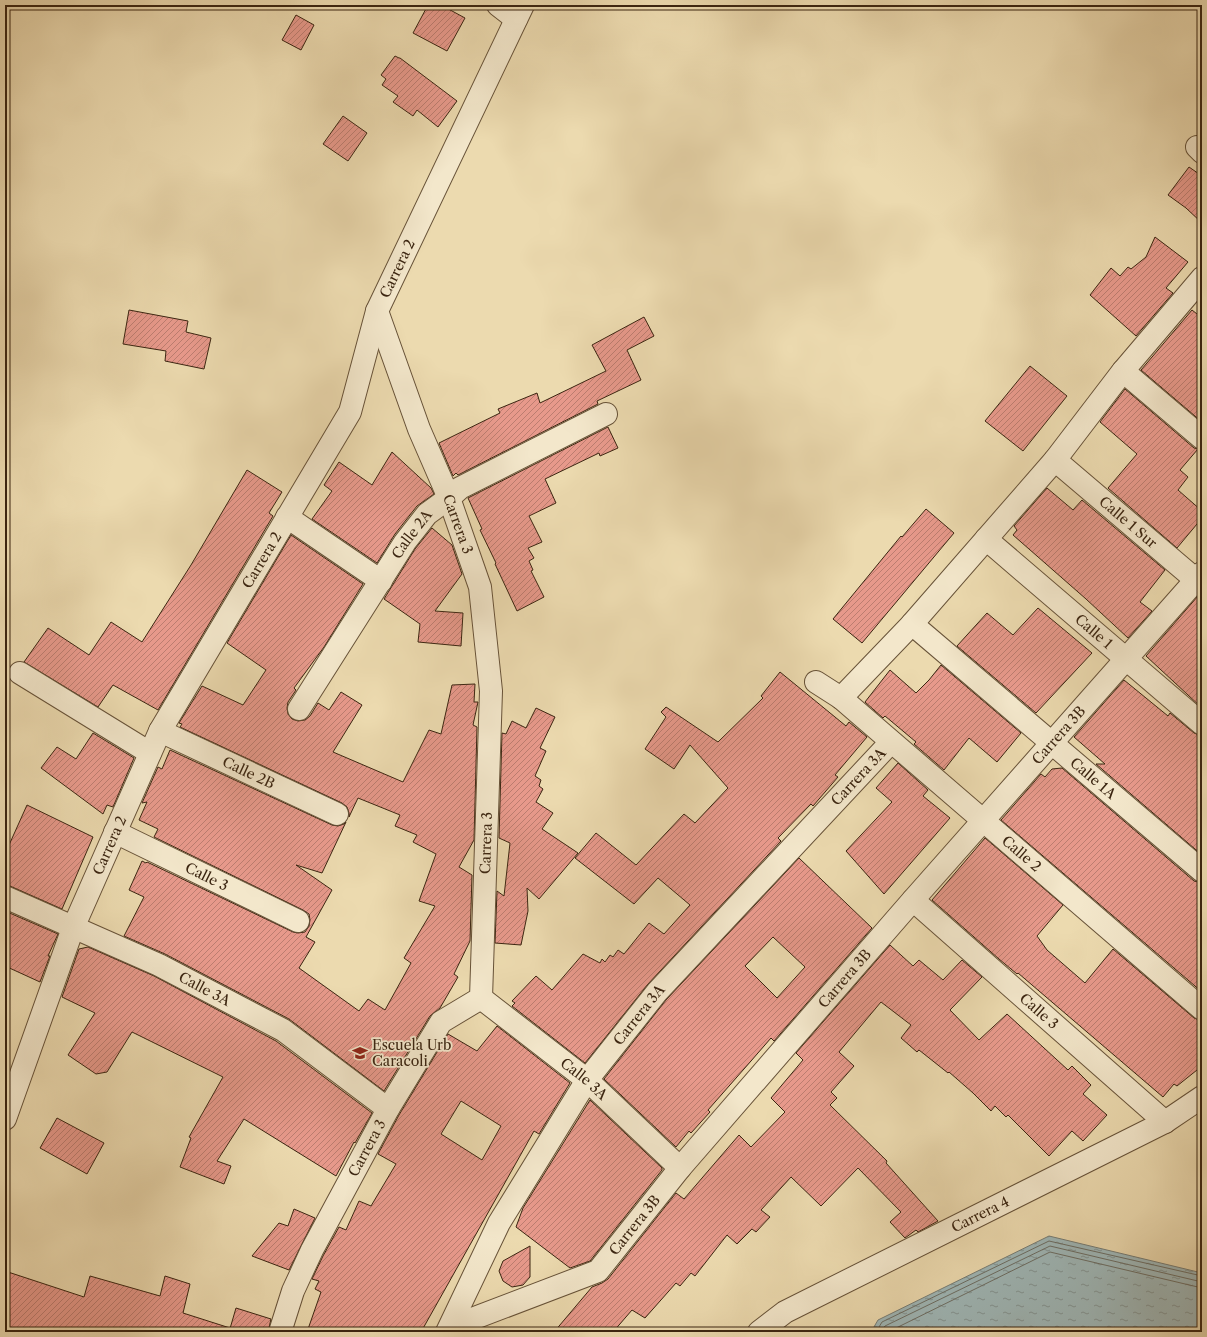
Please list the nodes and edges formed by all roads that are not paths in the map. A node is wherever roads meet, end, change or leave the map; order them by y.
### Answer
1 (498, 5) edge
2 (520, 12) edge
3 (1198, 289) edge
4 (376, 311) junction
5 (1123, 371) junction
6 (606, 414) dead end
7 (1202, 438) edge
8 (1055, 460) junction
9 (449, 498) junction
10 (287, 517) junction
11 (986, 538) junction
12 (1200, 580) edge
13 (381, 581) junction
14 (912, 624) junction
15 (1126, 659) junction
16 (20, 673) dead end
17 (816, 682) dead end
18 (841, 698) junction
19 (299, 709) dead end
20 (1202, 724) edge
21 (160, 731) junction
22 (891, 742) junction
23 (1052, 743) junction
24 (150, 753) junction
25 (337, 814) dead end
26 (983, 820) junction
27 (115, 832) junction
28 (1202, 871) edge
29 (5, 897) edge
30 (913, 900) junction
31 (298, 921) dead end
32 (73, 928) junction
33 (481, 998) junction
34 (1202, 1009) edge
35 (587, 1080) junction
36 (1202, 1097) edge
37 (388, 1110) junction
38 (5, 1119) edge
39 (1165, 1122) junction
40 (680, 1168) junction
41 (449, 1329) edge
42 (280, 1332) edge
43 (759, 1332) edge

1 - 2 street
2 - 4 street, Carrera 2
3 - 5 street
4 - 9 street, Carrera 3
4 - 10 street, Carrera 2
5 - 7 street
5 - 8 street
6 - 9 street, Calle 2A
8 - 11 street
8 - 12 street, Calle 1 Sur
9 - 13 street, Calle 2A
9 - 33 street, Carrera 3
10 - 13 street
10 - 21 street, Carrera 2
11 - 14 street
11 - 15 street, Calle 1
12 - 15 street, Carrera 3B
13 - 19 street, Calle 2A
14 - 18 street
14 - 23 street, Calle 1A
15 - 20 street, Calle 1
15 - 23 street, Carrera 3B
16 - 24 street
17 - 18 street
18 - 22 street, Calle 2
21 - 24 street, Carrera 2
21 - 25 street, Calle 2B
22 - 26 street, Calle 2
22 - 35 street, Carrera 3A
23 - 26 street, Carrera 3B
23 - 28 street, Calle 1A
24 - 27 street, Carrera 2
26 - 30 street, Carrera 3B
26 - 34 street, Calle 2
27 - 31 street, Calle 3
27 - 32 street, Carrera 2
29 - 32 street, Calle 3A
30 - 39 street, Calle 3
30 - 40 street, Carrera 3B
32 - 37 street, Calle 3A
32 - 38 street, Carrera 2
33 - 35 street, Calle 3A
33 - 37 street, Carrera 3
35 - 40 street, Calle 3A
35 - 41 street, Carrera 3A
36 - 39 street, Carrera 4
37 - 42 street, Carrera 3
39 - 43 street, Carrera 4
40 - 41 street, Carrera 3B

